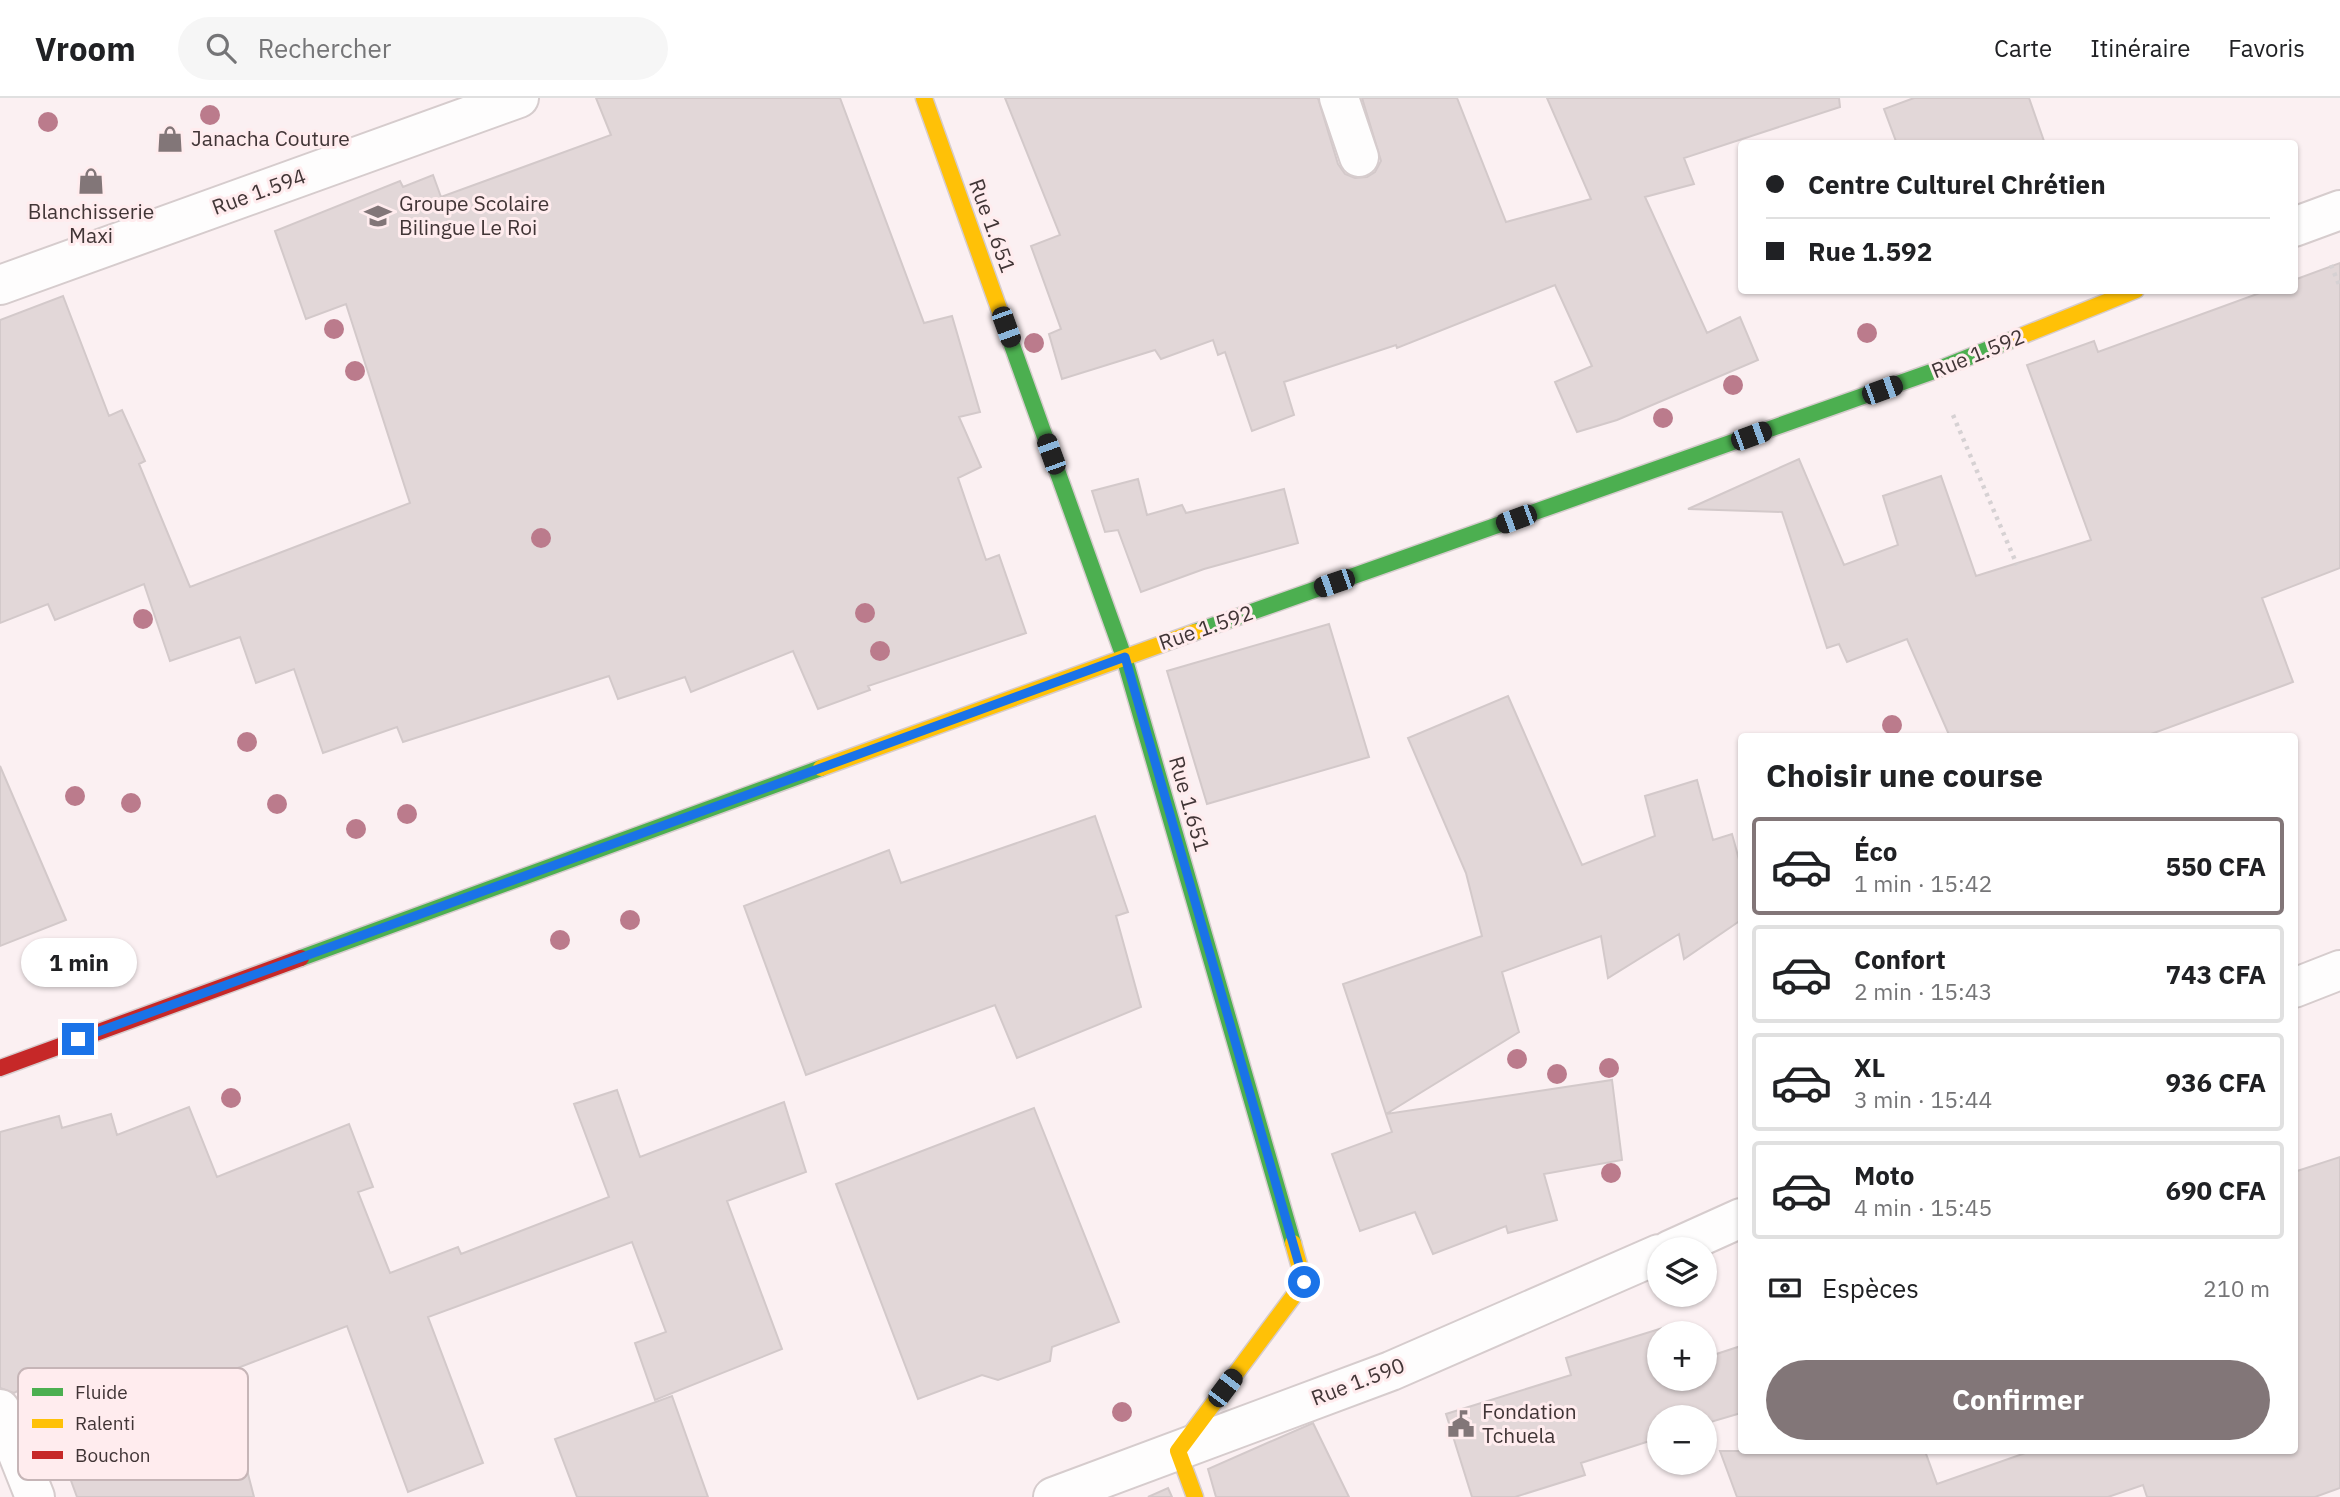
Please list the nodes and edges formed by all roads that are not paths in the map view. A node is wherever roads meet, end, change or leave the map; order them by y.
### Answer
1 (519, 98) edge
2 (924, 98) edge
3 (1339, 98) edge
4 (1359, 157) dead end
5 (2340, 210) edge
6 (2298, 226) edge
7 (0, 285) edge
8 (2126, 294) edge
9 (1125, 657) junction
10 (2340, 970) edge
11 (2298, 986) edge
12 (0, 1068) edge
13 (1738, 1219) edge
14 (1699, 1237) edge
15 (1647, 1259) edge
16 (0, 1409) edge
17 (1178, 1451) junction
18 (18, 1454) edge
19 (28, 1480) edge
20 (35, 1497) edge
21 (1053, 1497) edge
22 (1195, 1497) edge

1 - 7 street, Rue 1.594
2 - 9 street, Rue 1.651
3 - 4 street
5 - 6 street
8 - 9 street, Rue 1.592
9 - 12 street, Rue 1.592
9 - 17 street, Rue 1.651
10 - 11 street
13 - 14 street
15 - 17 street, Rue 1.590
16 - 18 street
17 - 21 street, Rue 1.590
17 - 22 street
19 - 20 street

